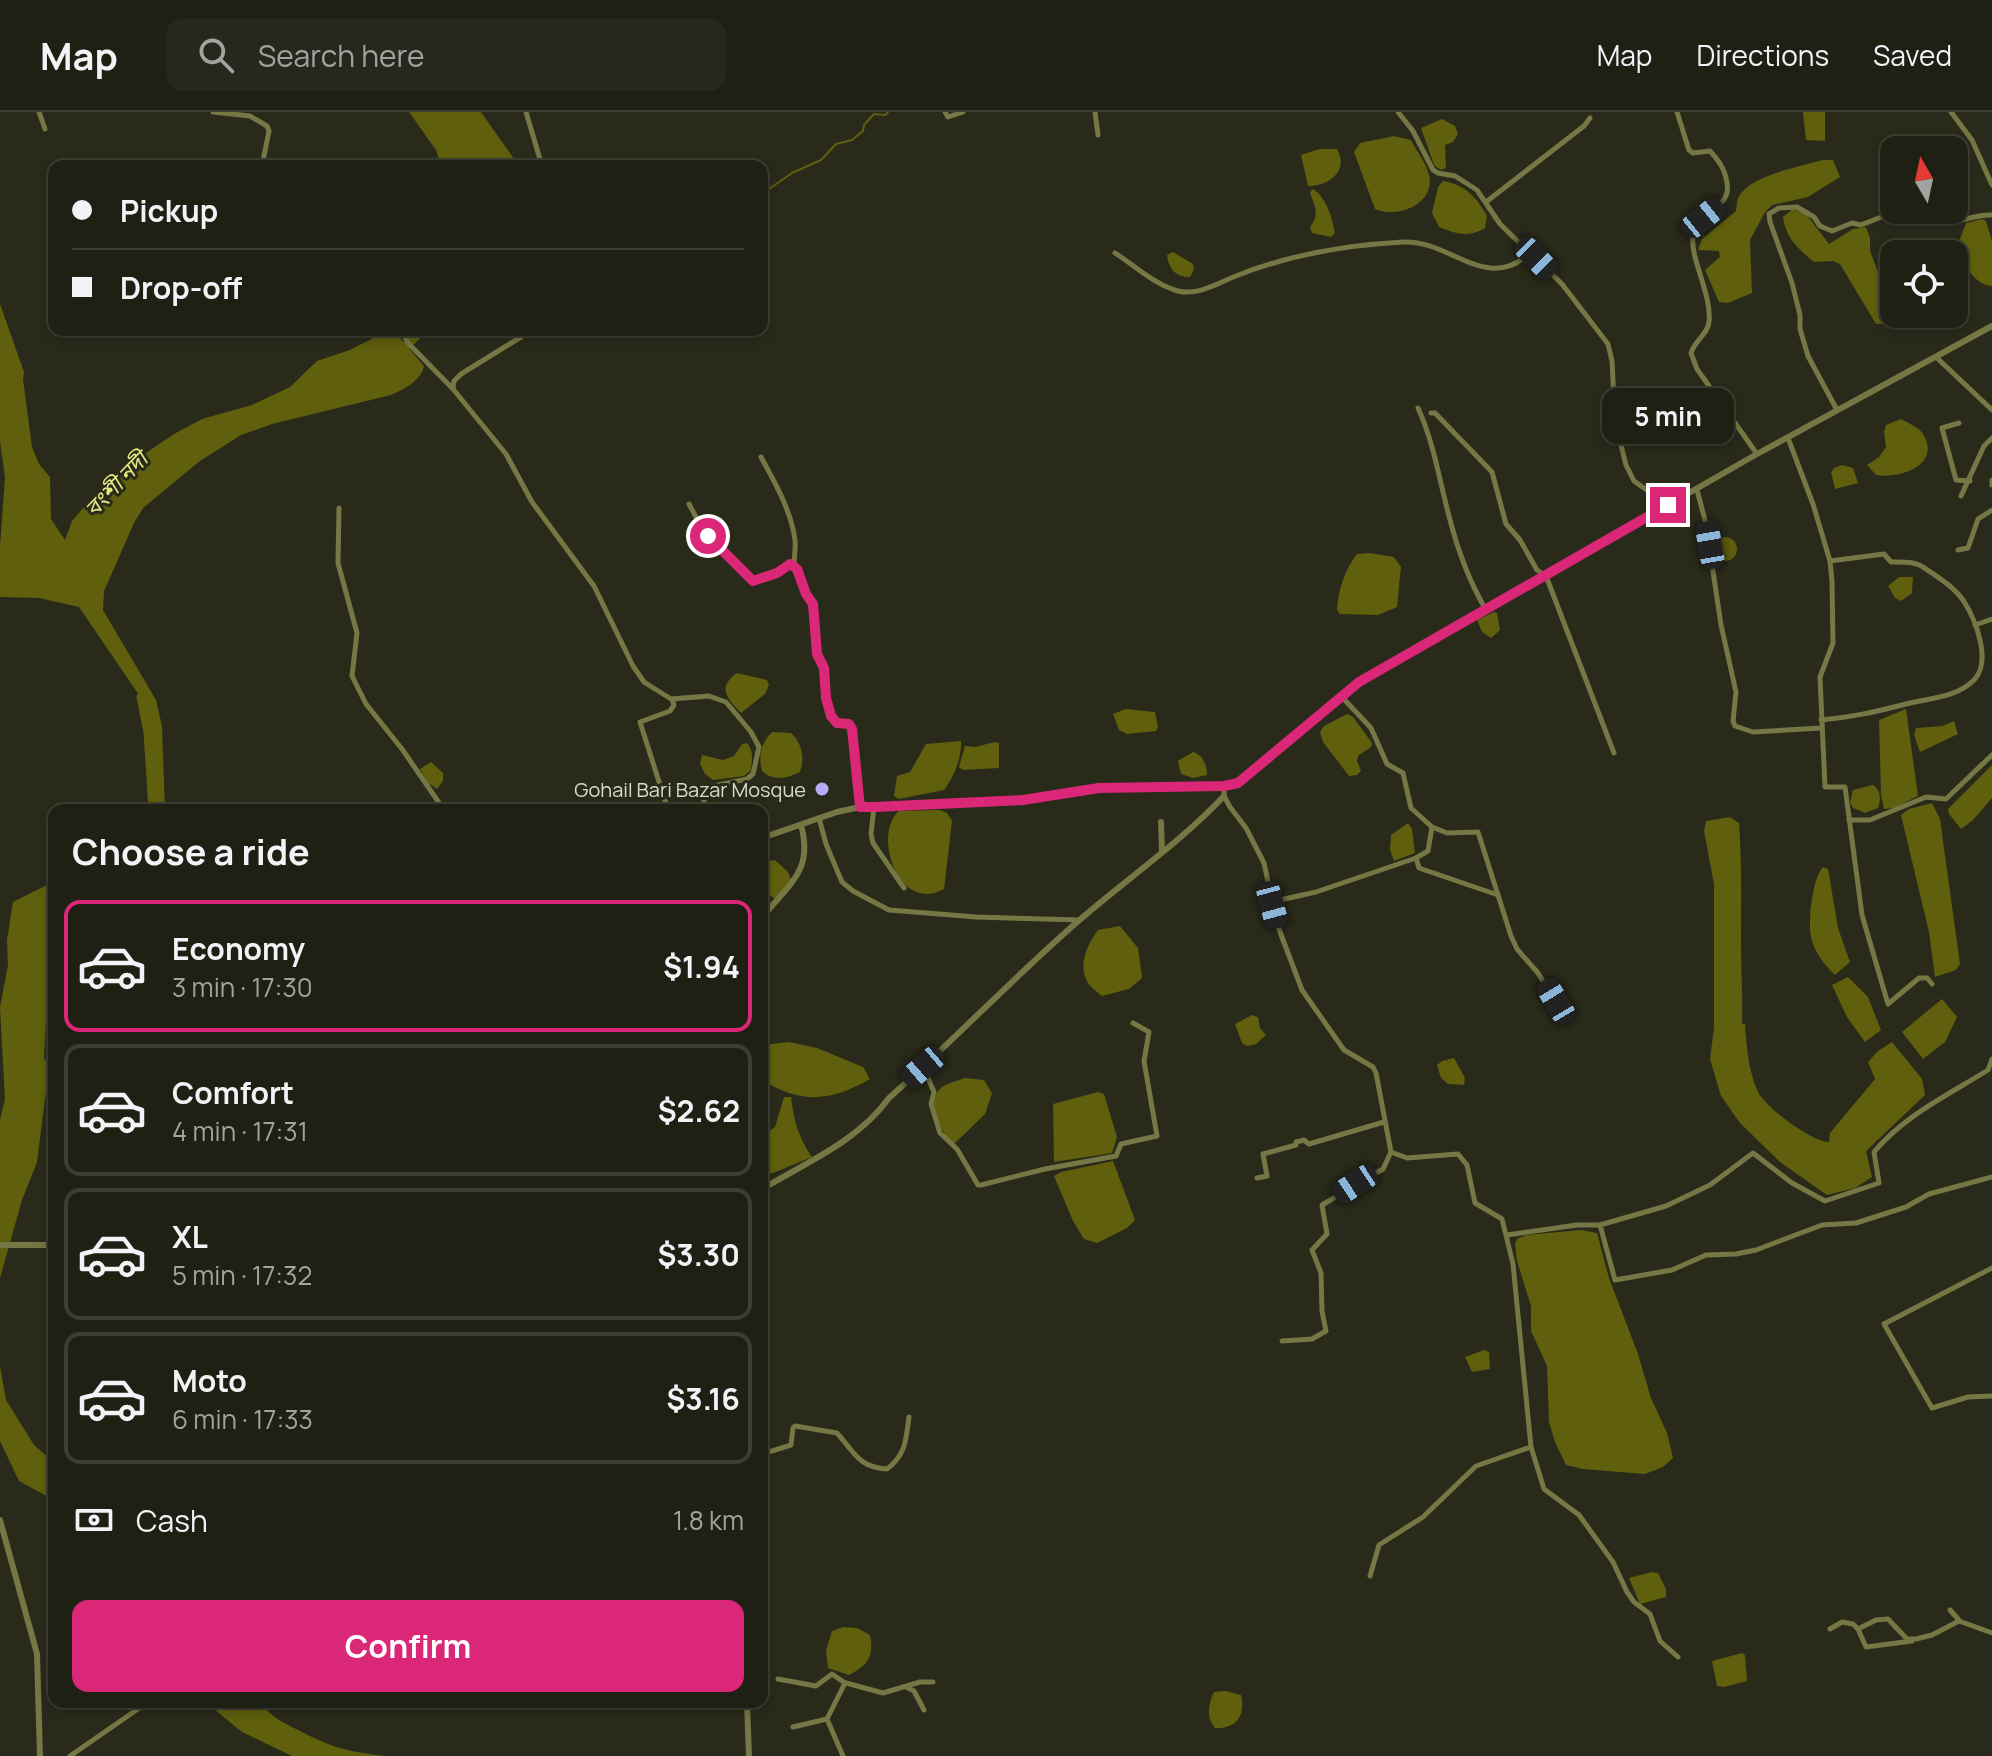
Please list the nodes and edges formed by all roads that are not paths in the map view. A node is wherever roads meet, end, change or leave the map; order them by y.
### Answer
1 (39, 112) edge
2 (213, 112) edge
3 (526, 112) edge
4 (945, 112) edge
5 (963, 112) edge
6 (1095, 112) edge
7 (1398, 112) edge
8 (1677, 112) edge
9 (1951, 112) edge
10 (1590, 118) dead end
11 (45, 129) dead end
12 (1098, 135) dead end
13 (263, 160) edge
14 (540, 160) edge
15 (1992, 185) edge
16 (1486, 202) junction
17 (1992, 215) edge
18 (1968, 217) edge
19 (1880, 218) edge
20 (1115, 253) dead end
21 (1529, 254) junction
22 (1992, 326) edge
23 (405, 336) edge
24 (522, 336) edge
25 (1936, 357) junction
26 (453, 389) junction
27 (1418, 408) dead end
28 (1837, 410) junction
29 (1992, 410) edge
30 (1431, 413) dead end
31 (1959, 423) dead end
32 (1788, 438) junction
33 (1992, 438) edge
34 (1757, 454) junction
35 (761, 457) dead end
36 (1970, 481) junction
37 (1697, 490) junction
38 (1961, 496) dead end
39 (689, 504) dead end
40 (1668, 505) junction
41 (339, 508) dead end
42 (1992, 510) edge
43 (1958, 550) dead end
44 (1830, 561) junction
45 (794, 565) junction
46 (1546, 576) junction
47 (1486, 610) junction
48 (1992, 619) edge
49 (1975, 625) junction
50 (1340, 695) junction
51 (671, 699) junction
52 (1821, 720) junction
53 (1821, 728) junction
54 (1614, 753) dead end
55 (1992, 755) edge
56 (1224, 786) junction
57 (1224, 796) junction
58 (440, 804) edge
59 (666, 804) edge
60 (704, 804) edge
61 (860, 807) junction
62 (874, 807) junction
63 (819, 818) junction
64 (1849, 820) junction
65 (1161, 822) dead end
66 (801, 825) junction
67 (1432, 827) junction
68 (768, 836) edge
69 (1162, 851) junction
70 (1416, 858) junction
71 (904, 888) dead end
72 (1498, 895) junction
73 (1271, 902) junction
74 (768, 911) edge
75 (1080, 920) junction
76 (1932, 984) dead end
77 (1564, 1015) dead end
78 (1133, 1023) dead end
79 (1992, 1059) edge
80 (923, 1067) junction
81 (1384, 1122) junction
82 (1391, 1152) junction
83 (1992, 1177) edge
84 (1257, 1178) dead end
85 (768, 1186) edge
86 (1600, 1225) junction
87 (1507, 1235) junction
88 (48, 1244) edge
89 (0, 1245) edge
90 (1992, 1268) edge
91 (1282, 1341) dead end
92 (1992, 1396) edge
93 (909, 1417) dead end
94 (1531, 1447) junction
95 (768, 1452) edge
96 (0, 1520) edge
97 (1370, 1576) dead end
98 (1950, 1610) dead end
99 (1959, 1621) junction
100 (1830, 1629) dead end
101 (1858, 1629) junction
102 (1992, 1633) edge
103 (1916, 1639) junction
104 (1678, 1657) dead end
105 (778, 1679) dead end
106 (933, 1682) dead end
107 (845, 1683) junction
108 (907, 1687) junction
109 (139, 1708) edge
110 (747, 1708) edge
111 (924, 1710) dead end
112 (827, 1719) junction
113 (793, 1727) dead end
114 (40, 1756) edge
115 (70, 1756) edge
116 (749, 1756) edge
117 (843, 1756) edge

1 - 11 street
2 - 13 street
3 - 14 street
4 - 5 street
6 - 12 street
7 - 16 street
8 - 34 street
9 - 15 street
10 - 16 street
16 - 21 street
17 - 18 street
19 - 28 street
20 - 21 street
21 - 40 street
22 - 25 street
23 - 26 street
24 - 26 street
25 - 28 street
25 - 29 street
26 - 51 street
27 - 47 street
28 - 32 street
30 - 46 street
31 - 36 street
32 - 34 street
32 - 44 street
33 - 36 street
34 - 37 street
35 - 45 street
36 - 38 street
37 - 40 street
37 - 53 street
39 - 45 street
40 - 46 street
41 - 58 street
42 - 43 street
44 - 49 street
44 - 52 street
45 - 61 street
46 - 47 street
46 - 54 street
47 - 50 street
48 - 49 street
49 - 52 street
50 - 56 street
50 - 67 street
51 - 59 street
51 - 60 street
52 - 53 street
53 - 64 street
55 - 64 street
56 - 57 street
56 - 62 street
57 - 69 street
57 - 73 street
61 - 62 street
61 - 63 street
62 - 71 street
63 - 66 street
63 - 75 street
64 - 76 street
65 - 69 street
66 - 68 street
66 - 74 street
67 - 70 street
67 - 72 street
69 - 75 street
70 - 72 street
70 - 73 street
72 - 77 street
73 - 81 street
75 - 80 street
78 - 80 street
79 - 86 street
80 - 85 street
81 - 82 street
81 - 84 street
82 - 87 street
82 - 91 street
83 - 86 street
86 - 87 street
87 - 94 street
88 - 89 street
90 - 92 street
93 - 95 street
94 - 97 street
94 - 104 street
96 - 114 street
98 - 99 street
99 - 102 street
99 - 103 street
100 - 101 street
101 - 103 street
101 - 103 street
105 - 107 street
106 - 108 street
107 - 108 street
107 - 112 street
108 - 111 street
109 - 115 street
110 - 116 street
112 - 113 street
112 - 117 street

